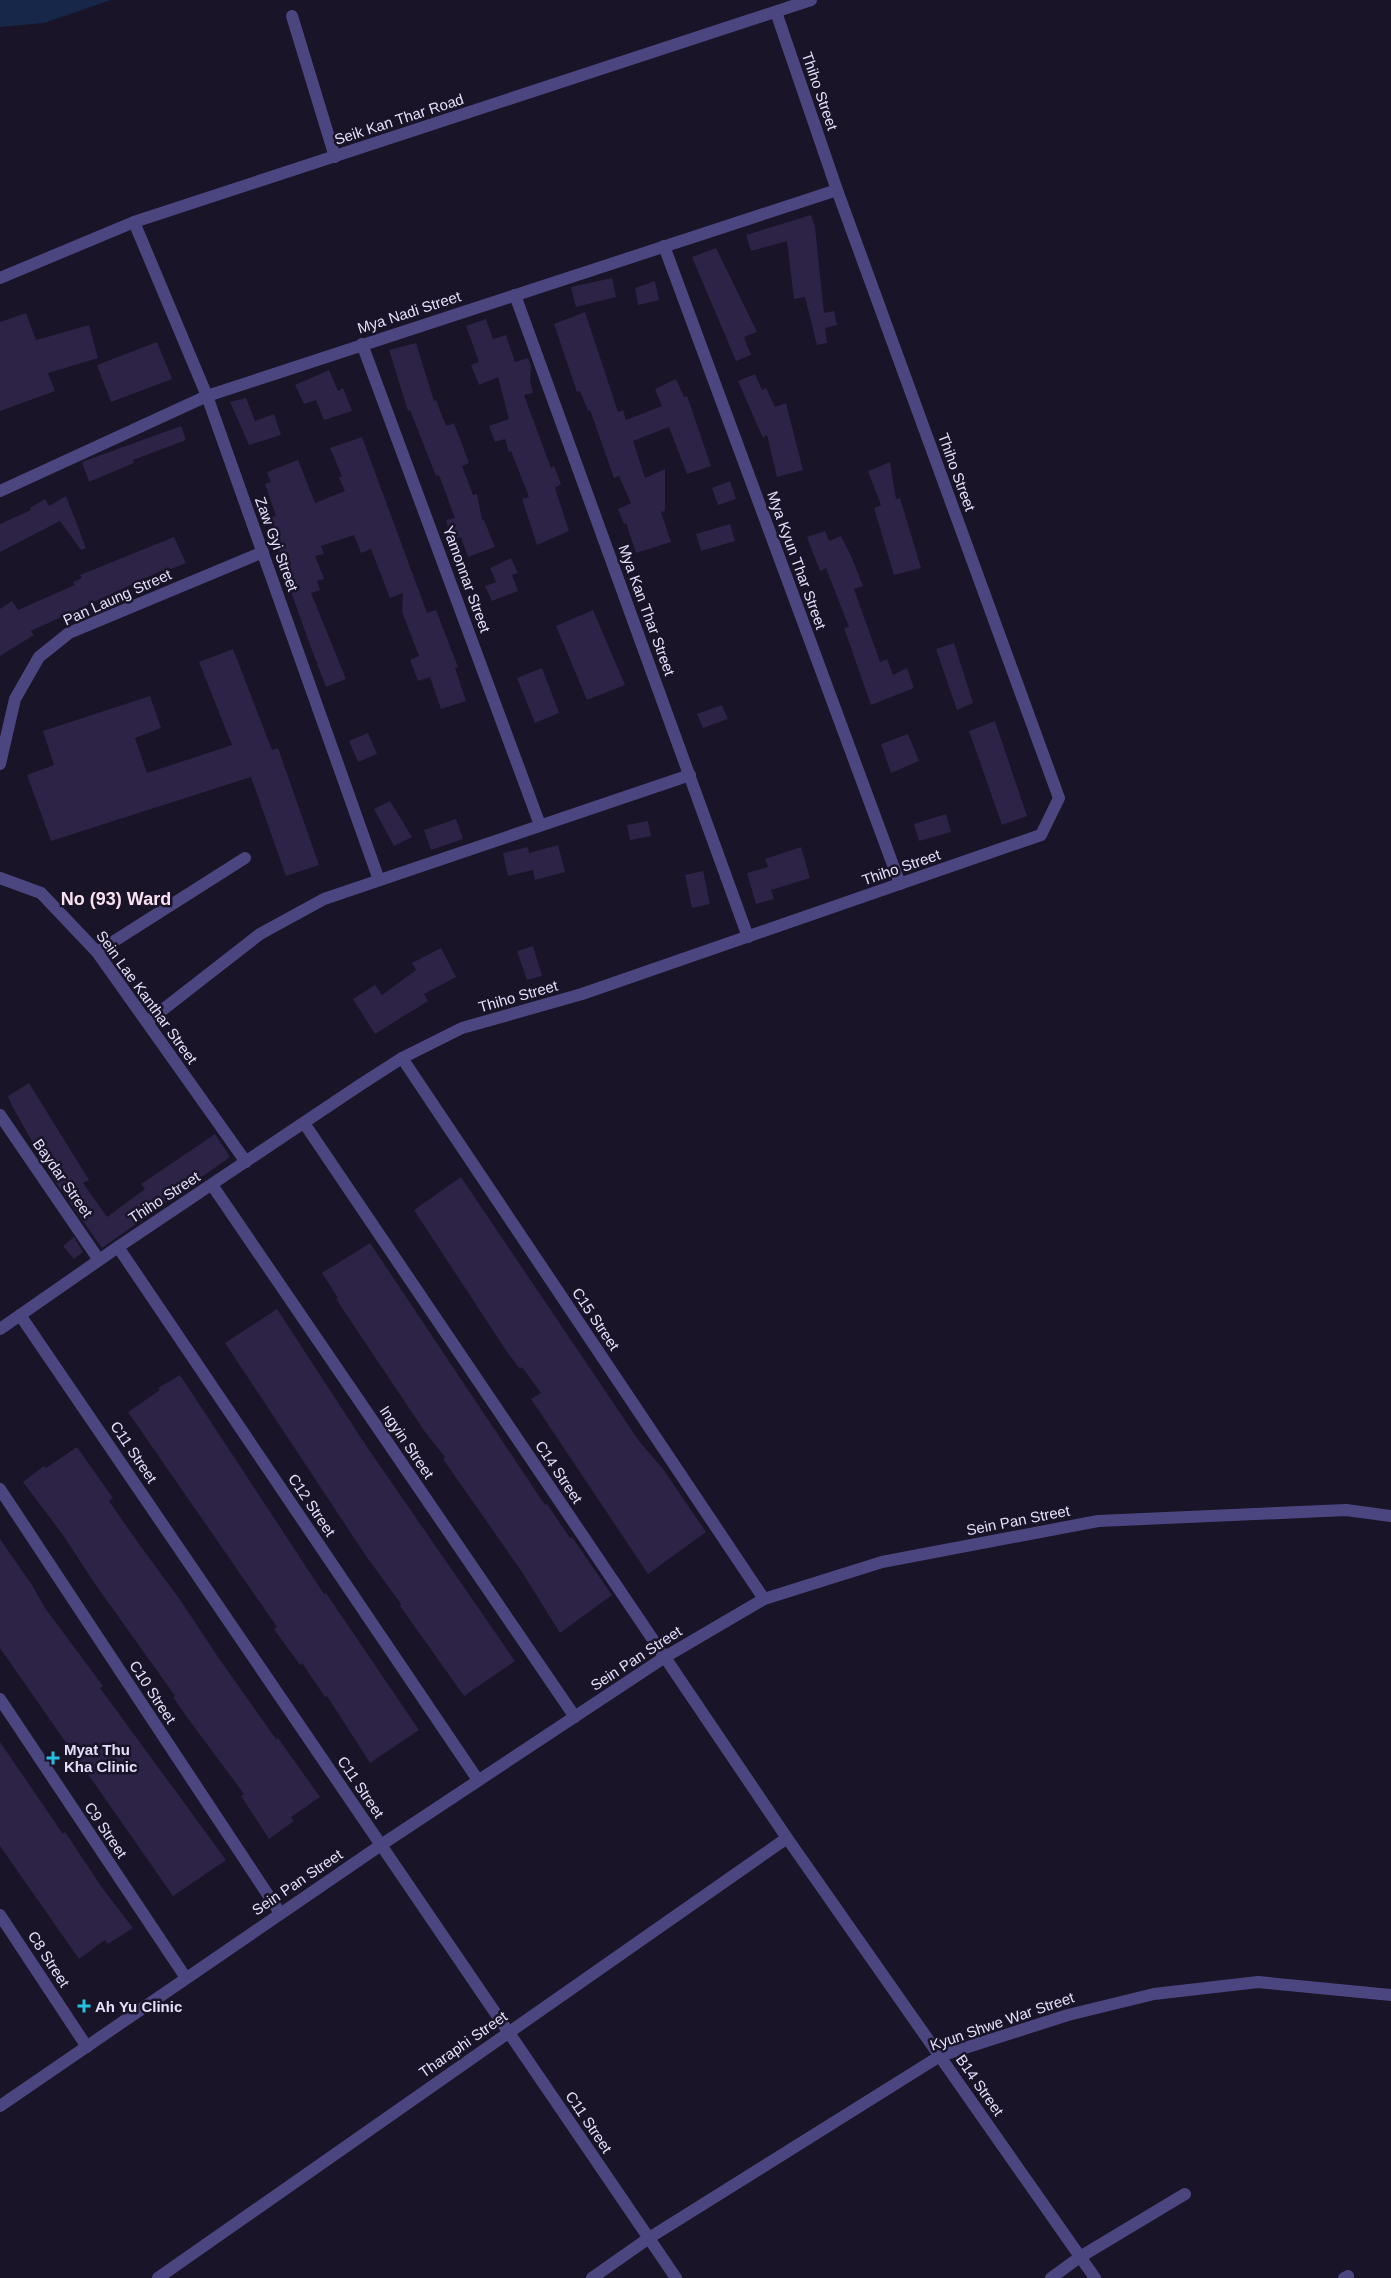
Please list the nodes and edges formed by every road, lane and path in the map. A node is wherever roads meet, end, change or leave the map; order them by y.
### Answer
1 (812, 0) edge
2 (776, 12) junction
3 (292, 16) dead end
4 (335, 157) junction
5 (837, 190) junction
6 (134, 222) junction
7 (664, 246) junction
8 (0, 278) edge
9 (515, 295) junction
10 (362, 344) junction
11 (207, 396) junction
12 (0, 491) edge
13 (262, 552) junction
14 (0, 764) edge
15 (690, 775) junction
16 (540, 826) junction
17 (245, 858) dead end
18 (0, 878) edge
19 (379, 880) junction
20 (900, 884) junction
21 (748, 937) junction
22 (97, 952) junction
23 (147, 1022) junction
24 (402, 1058) junction
25 (0, 1115) edge
26 (304, 1124) junction
27 (246, 1162) junction
28 (212, 1185) junction
29 (118, 1247) junction
30 (99, 1260) junction
31 (20, 1314) junction
32 (0, 1329) edge
33 (0, 1489) edge
34 (1391, 1516) edge
35 (764, 1599) junction
36 (665, 1657) junction
37 (0, 1699) edge
38 (575, 1717) junction
39 (478, 1780) junction
40 (787, 1838) junction
41 (381, 1844) junction
42 (280, 1913) junction
43 (0, 1915) edge
44 (186, 1978) junction
45 (1391, 1995) edge
46 (508, 2032) junction
47 (86, 2046) junction
48 (940, 2056) junction
49 (0, 2106) edge
50 (1185, 2194) dead end
51 (648, 2238) junction
52 (1080, 2257) junction
53 (158, 2278) edge
54 (592, 2278) edge
55 (676, 2278) edge
56 (1051, 2278) edge
57 (1095, 2278) edge

1 - 2 street, Seik Kan Thar Road
2 - 4 street, Seik Kan Thar Road
2 - 5 street, Thiho Street
3 - 4 street
4 - 6 street, Seik Kan Thar Road
5 - 7 street, Mya Nadi Street
5 - 20 street, Thiho Street
6 - 8 street, Seik Kan Thar Road
6 - 11 street, Zaw Gyi Street
7 - 9 street, Mya Nadi Street
7 - 20 street, Mya Kyun Thar Street
9 - 10 street, Mya Nadi Street
9 - 15 street, Mya Kan Thar Street
10 - 11 street, Mya Nadi Street
10 - 16 street, Yamonnar Street
11 - 12 street, Mya Nadi Street
11 - 13 street, Zaw Gyi Street
13 - 14 street, Pan Laung Street
13 - 19 street, Zaw Gyi Street
15 - 16 street
15 - 21 street, Mya Kan Thar Street
16 - 19 street
17 - 22 street
18 - 22 street, Sein Lae Kanthar Street
19 - 23 street
20 - 21 street, Thiho Street
21 - 24 street, Thiho Street
22 - 23 street, Sein Lae Kanthar Street
23 - 27 street, Sein Lae Kanthar Street
24 - 26 street, Thiho Street
24 - 35 street, C15 Street
25 - 30 street, Baydar Street
26 - 27 street, Thiho Street
26 - 36 street, C14 Street
27 - 28 street, Thiho Street
28 - 29 street, Thiho Street
28 - 38 street, Ingyin Street
29 - 30 street, Thiho Street
29 - 39 street, C12 Street
30 - 31 street, Thiho Street
31 - 32 street, Thiho Street
31 - 41 street, C11 Street
33 - 42 street, C10 Street
34 - 35 street, Sein Pan Street
35 - 36 street, Sein Pan Street
36 - 38 street, Sein Pan Street
36 - 40 street, C14 Street
37 - 44 street, C9 Street
38 - 39 street, Sein Pan Street
39 - 41 street, Sein Pan Street
40 - 46 street, Tharaphi Street
40 - 48 street, B14 Street
41 - 42 street, Sein Pan Street
41 - 46 street, C11 Street
42 - 44 street, Sein Pan Street
43 - 47 street, C8 Street
44 - 47 street, Sein Pan Street
45 - 48 street, Kyun Shwe War Street
46 - 51 street, C11 Street
46 - 53 street, Tharaphi Street
47 - 49 street, Sein Pan Street
48 - 51 street, Kyun Shwe War Street
48 - 52 street, B14 Street
50 - 52 street
51 - 54 street, Kyun Shwe War Street
51 - 55 street, C11 Street
52 - 56 street
52 - 57 street, B14 Street

